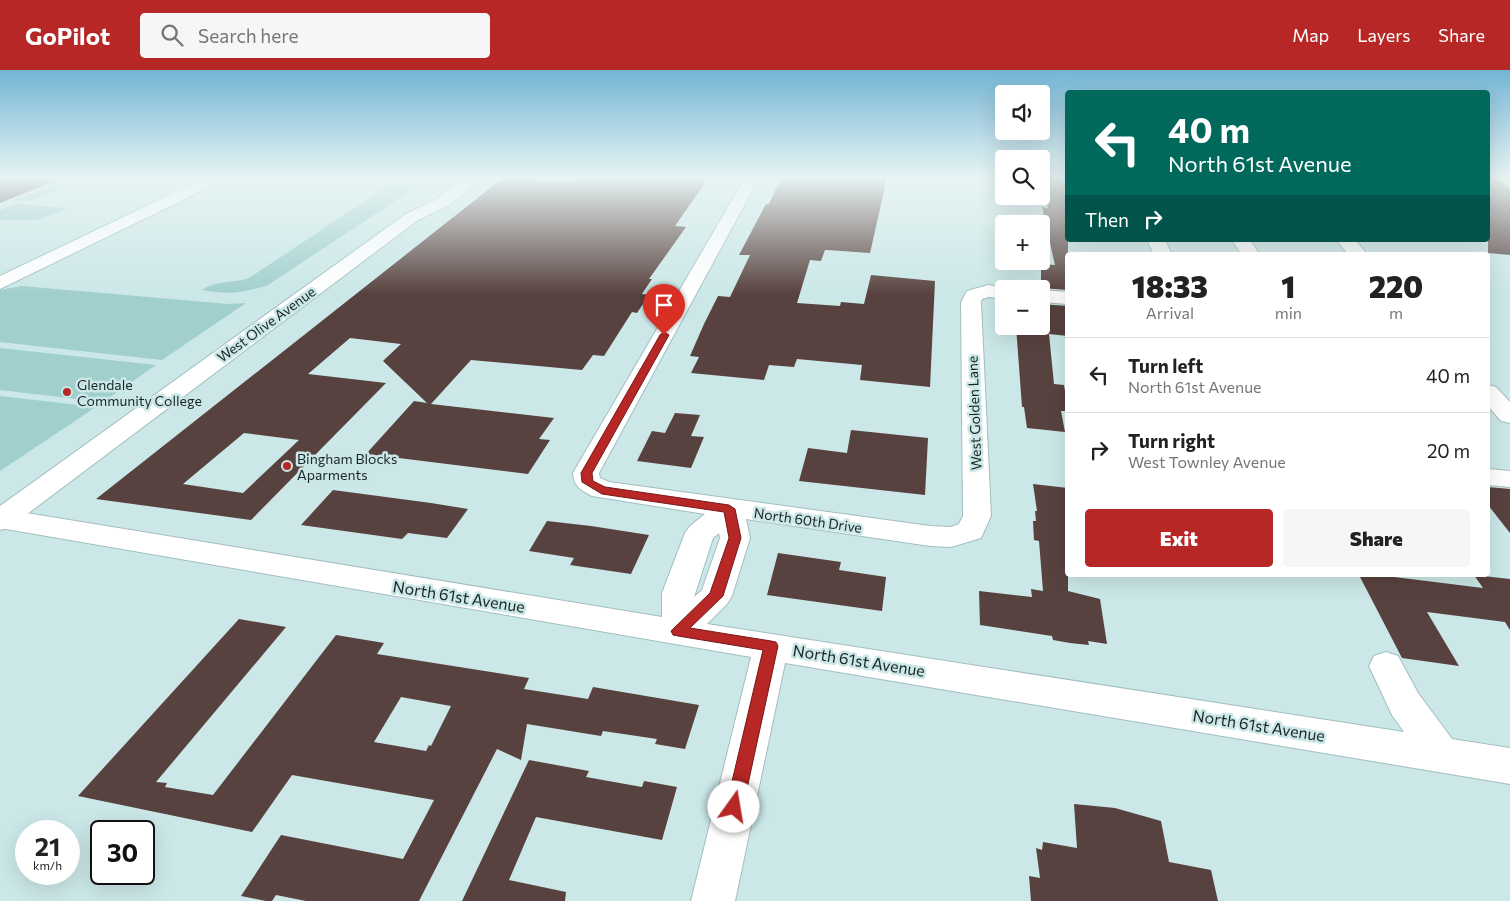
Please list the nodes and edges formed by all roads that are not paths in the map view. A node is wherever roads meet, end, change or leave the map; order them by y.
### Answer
1 (137, 217) edge
2 (412, 217) edge
3 (730, 217) edge
4 (1347, 242) edge
5 (1356, 252) edge
6 (0, 283) edge
7 (995, 292) edge
8 (1050, 297) edge
9 (1065, 298) edge
10 (1497, 397) edge
11 (1510, 416) edge
12 (1490, 477) edge
13 (1510, 479) edge
14 (729, 509) junction
15 (1, 520) edge
16 (971, 531) joint
17 (678, 631) junction
18 (771, 646) junction
19 (1386, 666) dead end
20 (1440, 754) junction
21 (1510, 766) edge
22 (713, 901) edge

1 - 6 street
2 - 15 street, West Olive Avenue
3 - 14 street, North 60th Drive
4 - 5 street
7 - 16 street, West Golden Lane
8 - 9 street
10 - 11 street
12 - 13 street
14 - 16 street, North 60th Drive
14 - 17 street
15 - 17 street, North 61st Avenue
17 - 18 street, North 61st Avenue
18 - 20 street, North 61st Avenue
18 - 22 street
19 - 20 street
20 - 21 street, North 61st Avenue

